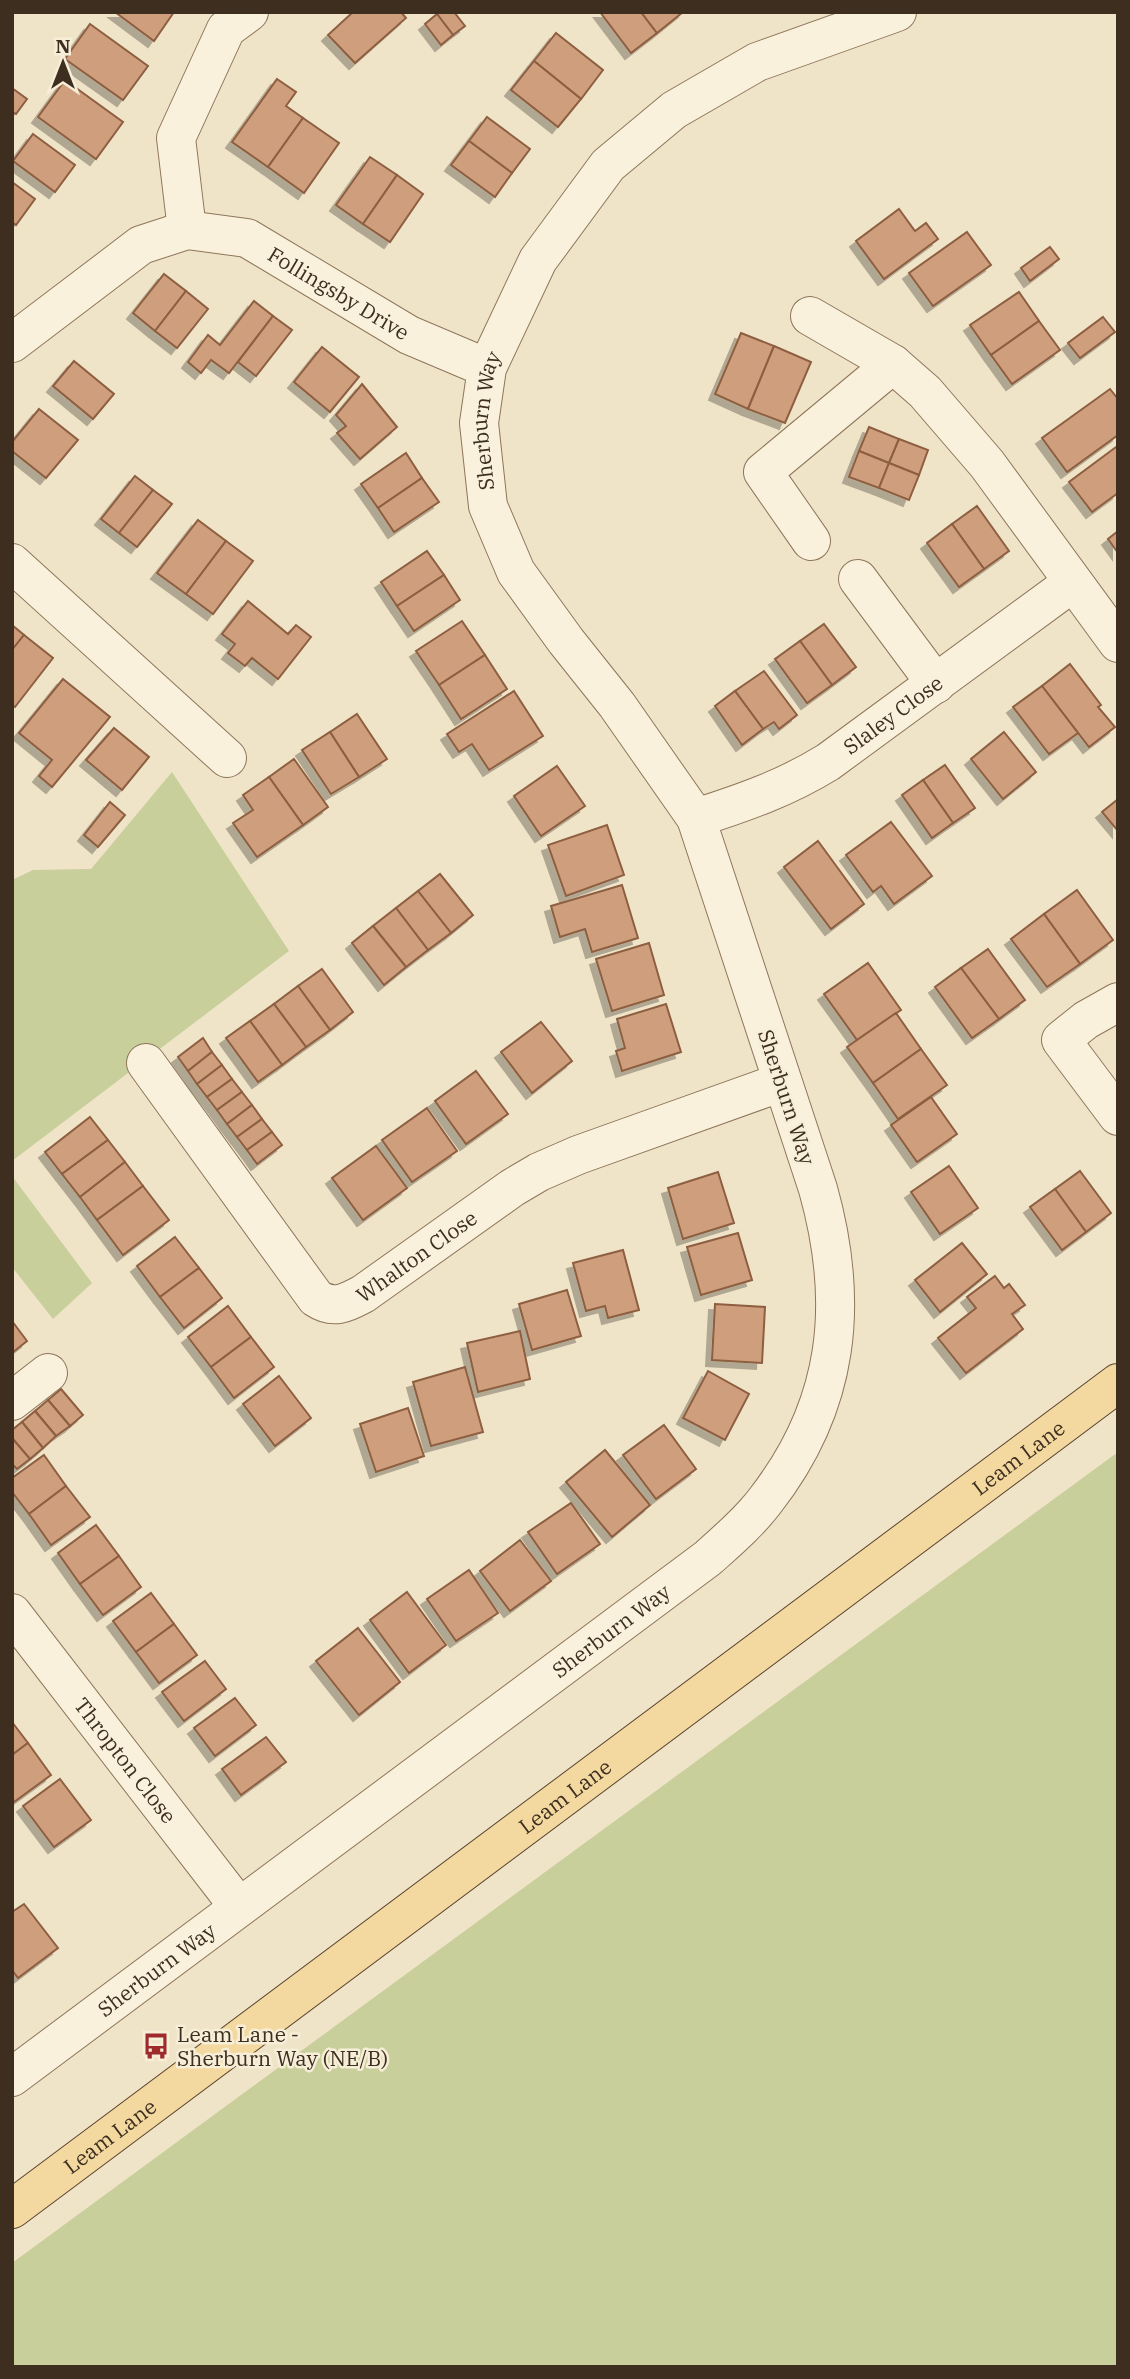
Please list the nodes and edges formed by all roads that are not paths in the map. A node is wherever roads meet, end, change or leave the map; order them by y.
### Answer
1 (249, 12) edge
2 (872, 16) edge
3 (187, 230) junction
4 (810, 316) dead end
5 (12, 343) edge
6 (893, 364) junction
7 (486, 368) junction
8 (811, 541) dead end
9 (12, 563) edge
10 (858, 579) dead end
11 (1072, 583) junction
12 (1118, 643) edge
13 (936, 684) junction
14 (226, 758) dead end
15 (696, 818) junction
16 (1118, 1002) edge
17 (146, 1063) dead end
18 (782, 1082) junction
19 (1118, 1116) edge
20 (48, 1373) dead end
21 (1118, 1383) edge
22 (12, 1401) edge
23 (12, 1612) edge
24 (239, 1907) junction
25 (12, 2077) edge
26 (12, 2209) edge

1 - 3 street
2 - 7 street, Sherburn Way
3 - 5 street, Follingsby Drive
3 - 7 street, Follingsby Drive
4 - 6 street
6 - 8 street
6 - 11 street
7 - 15 street, Sherburn Way
9 - 14 street
10 - 13 street
11 - 12 street
11 - 13 street, Slaley Close
13 - 15 street, Slaley Close
15 - 18 street, Sherburn Way
16 - 19 street
17 - 18 street, Whalton Close
18 - 24 street, Sherburn Way
20 - 22 street
21 - 26 main road, Leam Lane
23 - 24 street, Thropton Close
24 - 25 street, Sherburn Way

